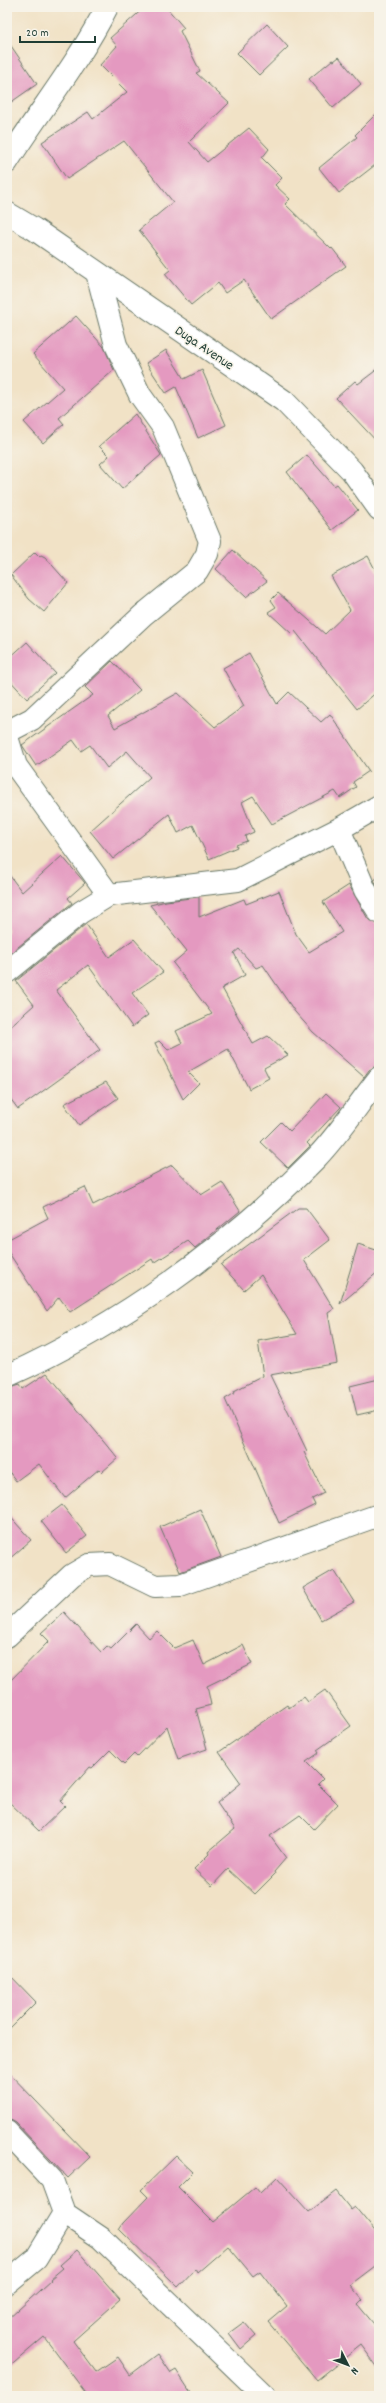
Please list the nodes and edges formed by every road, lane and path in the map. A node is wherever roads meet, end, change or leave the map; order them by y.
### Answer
1 (107, 7) edge
2 (7, 162) edge
3 (7, 213) edge
4 (97, 273) junction
5 (378, 505) edge
6 (7, 732) edge
7 (7, 737) edge
8 (379, 806) edge
9 (339, 829) junction
10 (110, 895) junction
11 (379, 912) edge
12 (7, 972) edge
13 (379, 1078) edge
14 (7, 1376) edge
15 (379, 1515) edge
16 (7, 1636) edge
17 (7, 2132) edge
18 (64, 2213) junction
19 (7, 2283) edge
20 (265, 2396) edge

1 - 2 street
3 - 4 street, Duga Avenue
4 - 5 street, Duga Avenue
4 - 6 street
7 - 10 street
8 - 9 street
9 - 10 street
9 - 11 street
10 - 12 street
13 - 14 street
15 - 16 street
17 - 18 street
18 - 19 street
18 - 20 street

